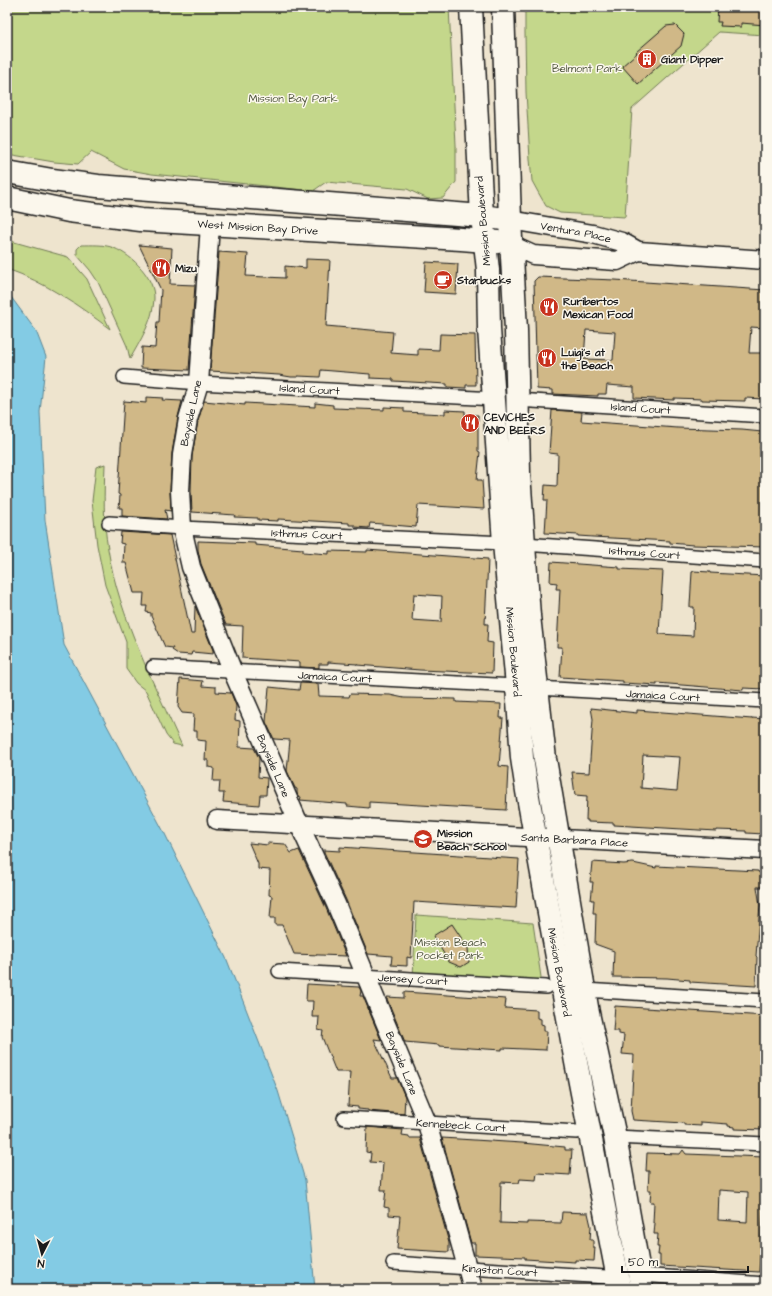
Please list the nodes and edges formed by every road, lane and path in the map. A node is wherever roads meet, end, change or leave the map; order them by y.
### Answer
1 (471, 7) edge
2 (503, 7) edge
3 (7, 172) edge
4 (98, 186) junction
5 (7, 198) edge
6 (51, 208) junction
7 (482, 216) junction
8 (510, 220) junction
9 (210, 225) junction
10 (485, 240) junction
11 (511, 245) junction
12 (638, 251) junction
13 (765, 260) edge
14 (124, 377) dead end
15 (199, 382) junction
16 (495, 399) junction
17 (517, 400) junction
18 (765, 416) edge
19 (110, 523) dead end
20 (182, 528) junction
21 (514, 544) junction
22 (765, 561) edge
23 (153, 667) dead end
24 (234, 672) junction
25 (527, 687) junction
26 (765, 701) edge
27 (216, 820) dead end
28 (299, 824) junction
29 (535, 838) junction
30 (559, 839) junction
31 (765, 850) edge
32 (279, 972) dead end
33 (365, 977) junction
34 (546, 987) dead end
35 (584, 990) junction
36 (765, 1001) edge
37 (344, 1118) dead end
38 (427, 1123) junction
39 (577, 1132) dead end
40 (615, 1137) junction
41 (765, 1144) edge
42 (393, 1263) dead end
43 (468, 1268) junction
44 (641, 1282) edge
45 (613, 1283) edge
46 (765, 1284) edge
47 (473, 1289) edge

1 - 7 main road, Mission Boulevard
2 - 8 main road, Mission Boulevard
3 - 4 main road
4 - 6 main road
4 - 7 main road
5 - 6 main road, West Mission Bay Drive
6 - 9 main road, West Mission Bay Drive
7 - 8 main road
7 - 10 main road, Mission Boulevard
8 - 11 main road, Mission Boulevard
8 - 12 street, Ventura Place
9 - 10 main road, West Mission Bay Drive
9 - 15 street, Bayside Lane
10 - 11 main road, West Mission Bay Drive
10 - 16 main road, Mission Boulevard
11 - 12 street, Ventura Place
11 - 17 main road, Mission Boulevard
12 - 13 street, Ventura Place
14 - 15 street, Island Court
15 - 16 street, Island Court
15 - 20 street, Bayside Lane
16 - 21 main road, Mission Boulevard
17 - 18 street, Island Court
17 - 21 main road, Mission Boulevard
19 - 20 street, Isthmus Court
20 - 21 street, Isthmus Court
20 - 24 street, Bayside Lane
21 - 22 street, Isthmus Court
21 - 25 main road, Mission Boulevard
23 - 24 street, Jamaica Court
24 - 25 street, Jamaica Court
24 - 28 street, Bayside Lane
25 - 26 street, Jamaica Court
25 - 29 main road, Mission Boulevard
25 - 30 main road, Mission Boulevard
27 - 28 street, Santa Barbara Place
28 - 29 street, Santa Barbara Place
28 - 33 street, Bayside Lane
29 - 30 street, Santa Barbara Place
29 - 45 main road, Mission Boulevard
30 - 31 street, Santa Barbara Place
30 - 35 main road, Mission Boulevard
32 - 33 street, Jersey Court
33 - 34 street, Jersey Court
33 - 38 street, Bayside Lane
35 - 36 street
35 - 40 main road, Mission Boulevard
37 - 38 street, Kennebeck Court
38 - 39 street, Kennebeck Court
38 - 43 street, Bayside Lane
40 - 41 street
40 - 44 main road, Mission Boulevard
42 - 43 street, Kingston Court
43 - 45 street, Kingston Court
43 - 47 street, Bayside Lane
44 - 46 street

